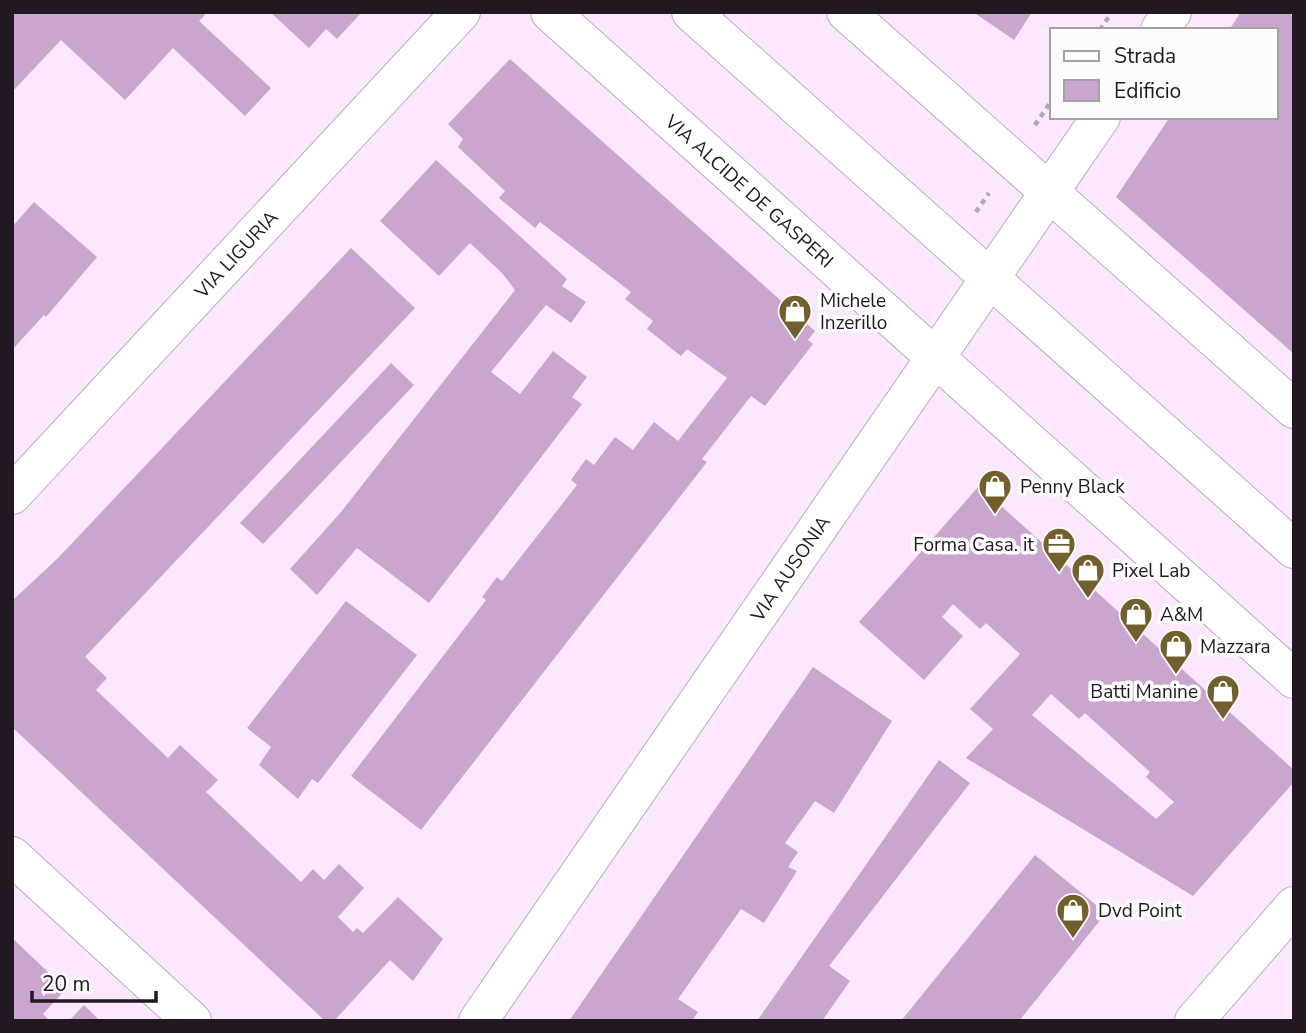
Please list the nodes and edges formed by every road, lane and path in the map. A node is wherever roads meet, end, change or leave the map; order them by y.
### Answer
1 (461, 12) edge
2 (550, 12) edge
3 (691, 12) edge
4 (846, 12) edge
5 (1112, 12) edge
6 (1172, 12) edge
7 (1102, 28) edge
8 (1161, 28) edge
9 (1050, 103) edge
10 (1040, 119) dead end
11 (1100, 119) edge
12 (1049, 194) junction
13 (990, 279) junction
14 (934, 359) junction
15 (1294, 409) edge
16 (12, 495) edge
17 (1294, 549) edge
18 (1294, 679) edge
19 (12, 856) edge
20 (1294, 906) edge
21 (192, 1021) edge
22 (478, 1021) edge
23 (1194, 1021) edge

1 - 16 street, VIA LIGURIA
2 - 14 street, VIA ALCIDE DE GASPERI
3 - 13 street
4 - 12 street
5 - 7 path
6 - 8 street
9 - 10 path
11 - 12 street, VIA AUSONIA
12 - 13 street, VIA AUSONIA
12 - 15 street
13 - 14 street, VIA AUSONIA
13 - 17 street
14 - 18 street, VIA ALCIDE DE GASPERI
14 - 22 street, VIA AUSONIA
19 - 21 street
20 - 23 street

